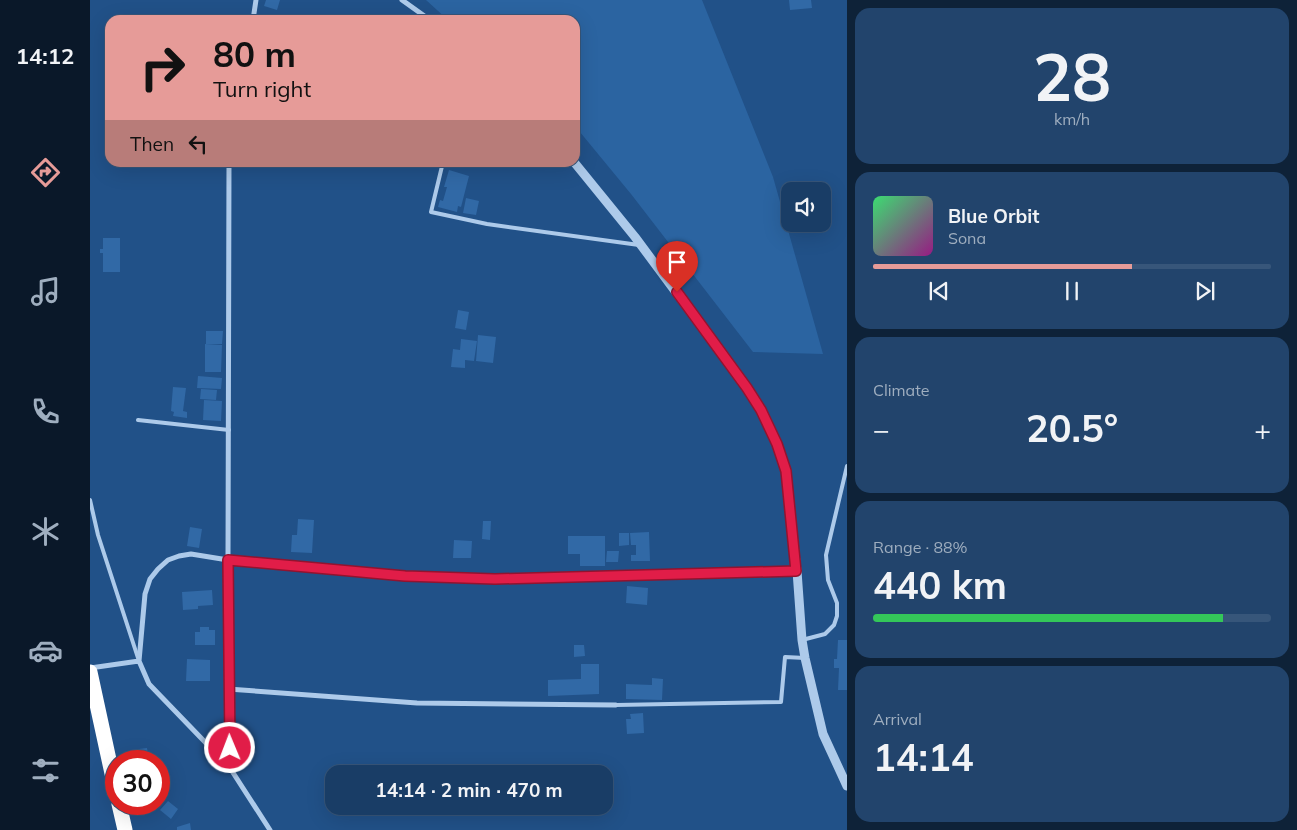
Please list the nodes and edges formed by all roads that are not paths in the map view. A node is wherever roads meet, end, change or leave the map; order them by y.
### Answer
1 (256, 0) edge
2 (402, 0) edge
3 (254, 15) edge
4 (423, 15) edge
5 (229, 167) edge
6 (442, 167) edge
7 (578, 167) edge
8 (641, 245) junction
9 (138, 420) dead end
10 (229, 430) junction
11 (847, 466) edge
12 (90, 500) edge
13 (228, 560) junction
14 (796, 571) junction
15 (802, 640) junction
16 (805, 658) junction
17 (139, 660) junction
18 (90, 668) edge
19 (90, 672) edge
20 (228, 689) junction
21 (616, 705) joint
22 (107, 750) edge
23 (230, 768) junction
24 (847, 786) edge
25 (122, 815) edge
26 (125, 830) edge
27 (270, 830) edge

1 - 3 street
2 - 4 street
5 - 10 street
6 - 8 lane
7 - 8 street
8 - 14 street
9 - 10 lane
10 - 13 street
11 - 15 lane
12 - 17 lane
13 - 14 street
13 - 17 street
13 - 20 street
14 - 15 street
15 - 16 street
16 - 21 lane
16 - 24 street
17 - 18 street
17 - 23 street
19 - 22 highway
20 - 21 street
20 - 23 street
23 - 27 street
25 - 26 highway

